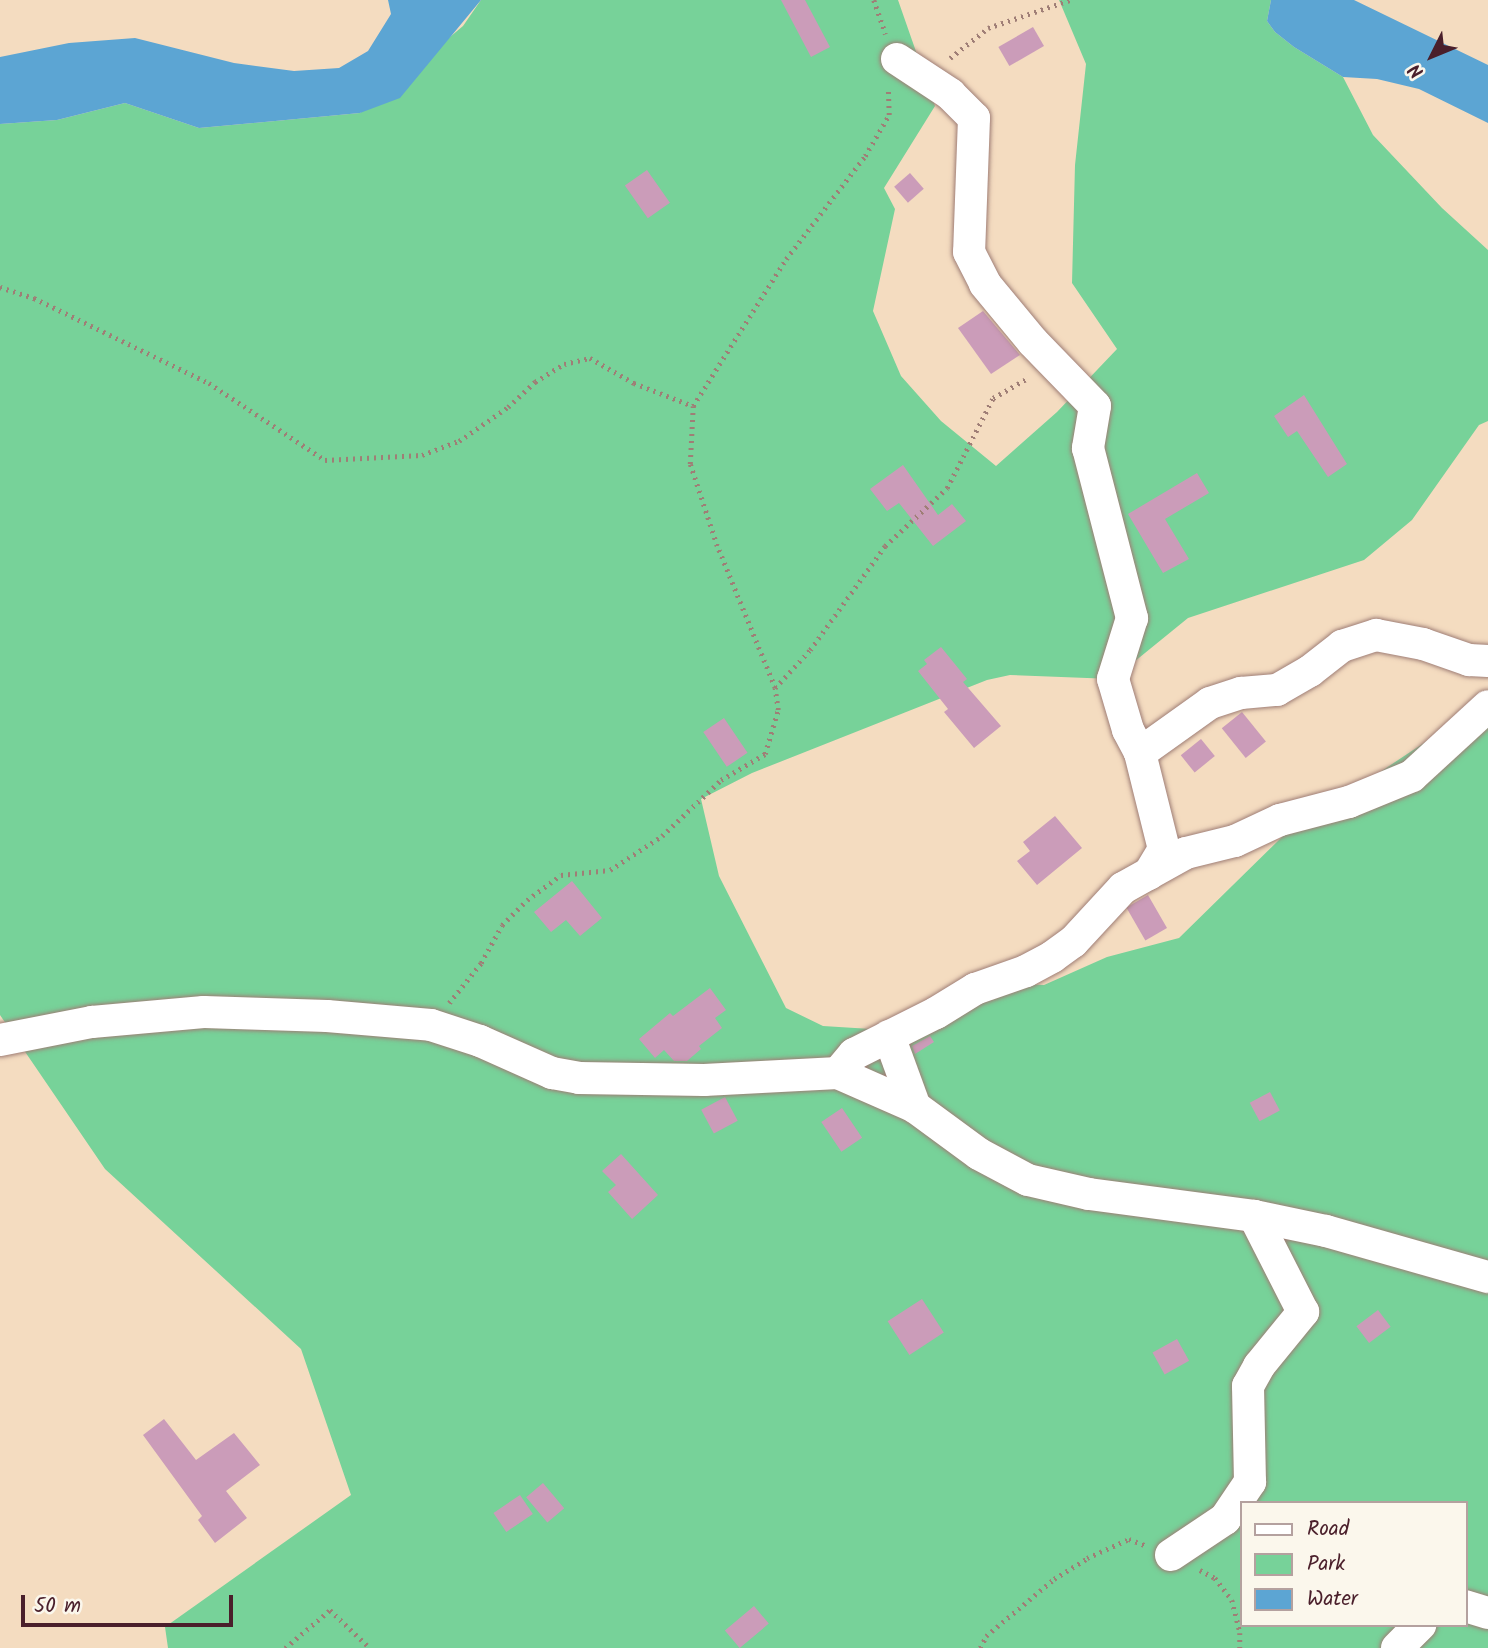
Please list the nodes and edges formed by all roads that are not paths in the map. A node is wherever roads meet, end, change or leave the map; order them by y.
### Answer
1 (897, 59) road end
2 (1488, 661) edge
3 (1488, 706) edge
4 (1140, 753) junction
5 (1149, 874) junction
6 (889, 1036) junction
7 (0, 1040) edge
8 (838, 1073) junction
9 (915, 1107) junction
10 (1254, 1216) junction
11 (1488, 1277) edge
12 (1171, 1555) road end
13 (1467, 1607) edge
14 (1488, 1613) edge
15 (1418, 1627) edge
16 (1397, 1648) edge

1 - 4 street
2 - 4 street
3 - 5 street
4 - 5 street
5 - 6 street
6 - 8 street
6 - 9 street
7 - 8 street
8 - 9 street
9 - 10 street
10 - 11 street
10 - 12 street
13 - 14 street
15 - 16 street

